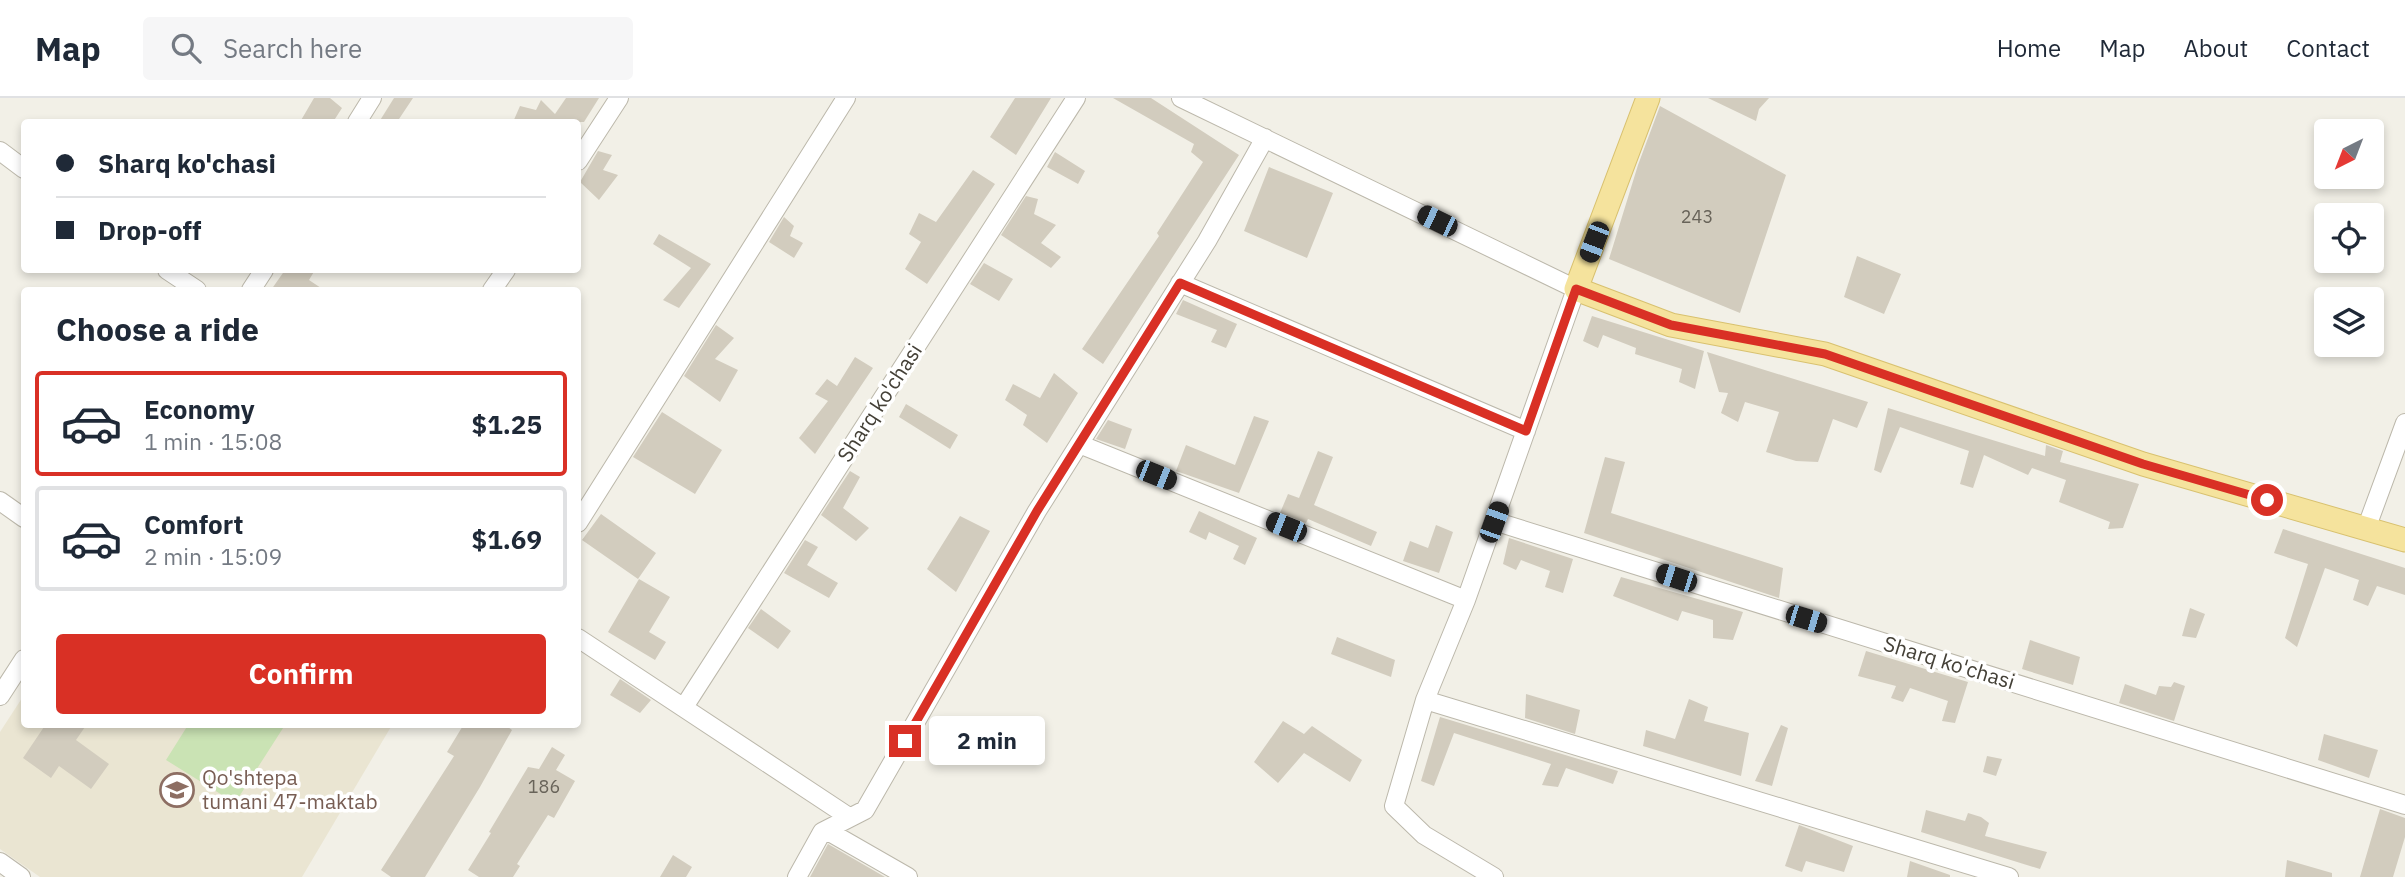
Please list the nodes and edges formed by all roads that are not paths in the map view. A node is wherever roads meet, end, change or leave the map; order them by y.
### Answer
1 (619, 98) edge
2 (846, 98) edge
3 (1076, 98) edge
4 (1648, 98) edge
5 (1190, 100) edge
6 (1265, 138) junction
7 (0, 151) edge
8 (581, 155) edge
9 (21, 167) edge
10 (172, 273) edge
11 (1180, 283) junction
12 (192, 287) edge
13 (1576, 289) junction
14 (2405, 423) edge
15 (1526, 431) junction
16 (1079, 444) junction
17 (0, 501) edge
18 (21, 516) edge
19 (581, 518) edge
20 (1494, 522) junction
21 (2366, 529) junction
22 (2405, 540) edge
23 (1466, 600) junction
24 (581, 640) edge
25 (21, 664) edge
26 (0, 696) edge
27 (1425, 700) junction
28 (684, 707) junction
29 (2405, 805) edge
30 (849, 817) junction
31 (826, 830) junction
32 (0, 862) edge
33 (1953, 869) edge
34 (22, 877) edge
35 (797, 877) edge
36 (908, 877) edge
37 (1494, 877) edge
38 (2009, 877) edge

1 - 8 street
2 - 19 street
3 - 28 street, Sharq ko'chasi
4 - 13 main road
5 - 6 street
6 - 11 street
6 - 13 street
7 - 9 street
10 - 12 street
11 - 15 street
11 - 16 street
13 - 15 street
13 - 21 main road
14 - 21 street
15 - 20 street
16 - 23 street
16 - 30 street
17 - 18 street
20 - 23 street
20 - 29 street, Sharq ko'chasi
21 - 22 main road
23 - 27 street
24 - 28 street
25 - 26 street
27 - 33 street
27 - 37 street
28 - 30 street
30 - 31 street
31 - 35 street
31 - 36 street
32 - 34 street
33 - 38 street

